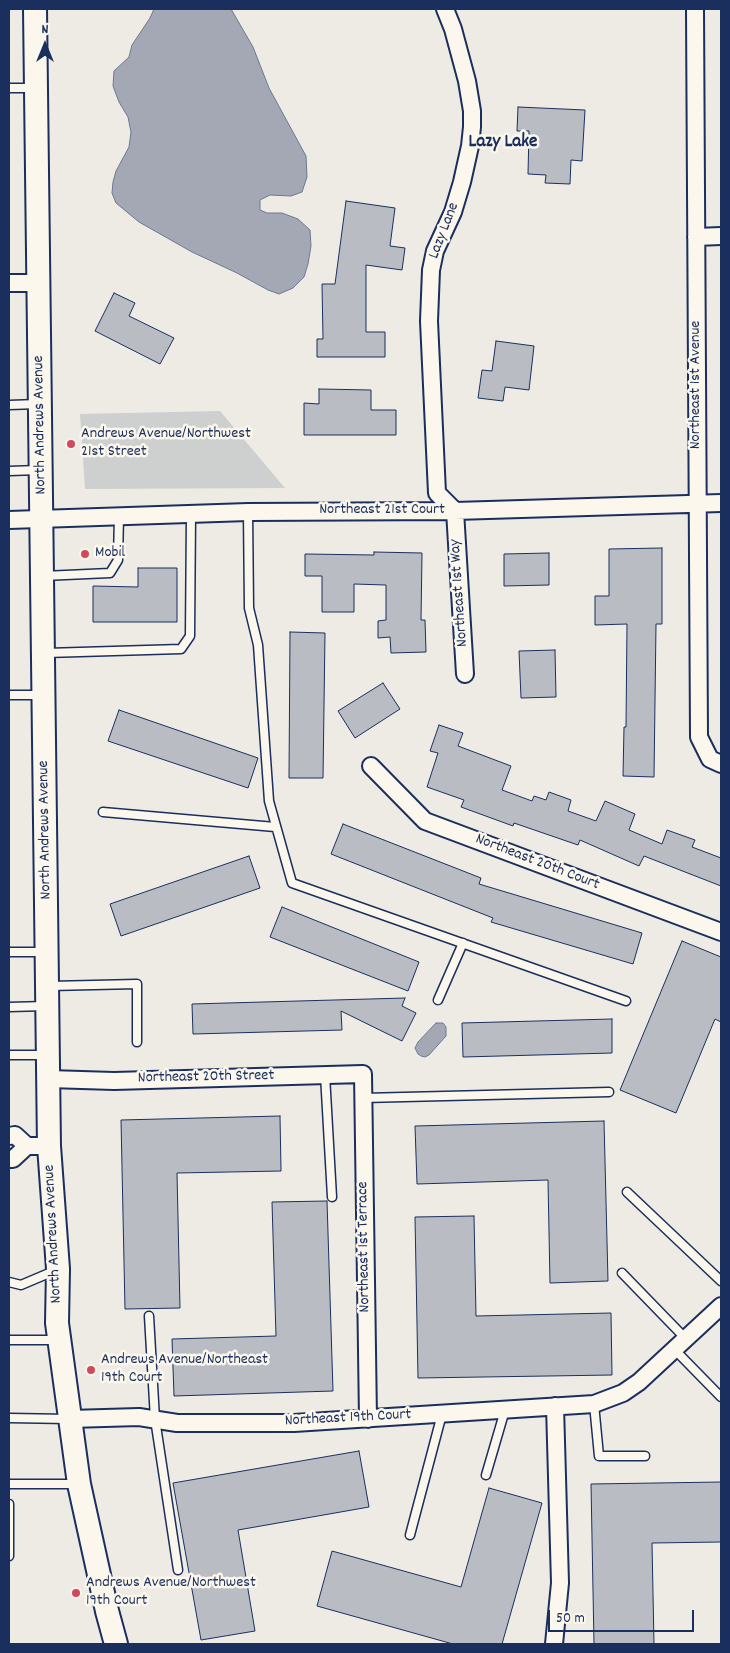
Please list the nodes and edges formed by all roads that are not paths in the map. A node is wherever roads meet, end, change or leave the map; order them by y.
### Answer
1 (35, 9) edge
2 (445, 9) edge
3 (695, 9) edge
4 (9, 88) edge
5 (36, 88) junction
6 (721, 236) edge
7 (696, 237) junction
8 (9, 283) edge
9 (38, 283) junction
10 (40, 404) junction
11 (9, 405) edge
12 (41, 470) junction
13 (9, 471) edge
14 (721, 503) edge
15 (698, 504) junction
16 (455, 511) junction
17 (248, 512) junction
18 (191, 514) junction
19 (119, 515) junction
20 (42, 518) junction
21 (9, 520) edge
22 (42, 576) junction
23 (44, 653) junction
24 (465, 674) dead end
25 (9, 695) edge
26 (44, 695) junction
27 (715, 761) edge
28 (370, 766) dead end
29 (103, 812) dead end
30 (275, 826) junction
31 (721, 932) edge
32 (463, 943) junction
33 (9, 952) edge
34 (48, 952) junction
35 (48, 996) junction
36 (438, 1000) dead end
37 (626, 1001) dead end
38 (9, 1007) edge
39 (137, 1042) dead end
40 (49, 1054) junction
41 (9, 1055) edge
42 (363, 1074) joint
43 (325, 1075) junction
44 (49, 1079) junction
45 (609, 1092) dead end
46 (363, 1098) junction
47 (9, 1136) edge
48 (38, 1146) junction
49 (9, 1159) edge
50 (627, 1192) dead end
51 (332, 1197) dead end
52 (58, 1269) junction
53 (622, 1273) dead end
54 (721, 1281) edge
55 (9, 1282) edge
56 (721, 1306) edge
57 (149, 1316) dead end
58 (9, 1340) edge
59 (59, 1340) junction
60 (680, 1344) junction
61 (721, 1397) edge
62 (594, 1404) junction
63 (555, 1406) junction
64 (505, 1410) junction
65 (442, 1414) junction
66 (9, 1418) edge
67 (70, 1419) junction
68 (155, 1419) junction
69 (368, 1419) junction
70 (645, 1456) dead end
71 (486, 1475) dead end
72 (9, 1484) edge
73 (79, 1484) junction
74 (9, 1504) edge
75 (410, 1535) dead end
76 (9, 1556) edge
77 (178, 1570) dead end
78 (116, 1644) edge
79 (554, 1644) edge

1 - 5 main road, North Andrews Avenue
2 - 16 street, Lazy Lane
3 - 7 street, Northeast 1st Avenue
4 - 5 lane
5 - 9 main road, North Andrews Avenue
6 - 7 street
7 - 15 street, Northeast 1st Avenue
8 - 9 street
9 - 10 main road, North Andrews Avenue
10 - 11 lane
10 - 12 main road, North Andrews Avenue
12 - 13 lane
12 - 20 main road, North Andrews Avenue
14 - 15 street, Northeast 21st Court
15 - 16 street, Northeast 21st Court
15 - 27 street, Northeast 1st Avenue
16 - 17 street, Northeast 21st Court
16 - 24 street, Northeast 1st Way
17 - 18 street, Northeast 21st Court
17 - 30 lane
18 - 19 street, Northeast 21st Court
18 - 23 lane
19 - 20 street, Northeast 21st Court
19 - 22 lane
20 - 21 street, Northeast 21st Court
20 - 22 main road, North Andrews Avenue
22 - 23 main road, North Andrews Avenue
23 - 26 main road, North Andrews Avenue
25 - 26 lane
26 - 34 main road, North Andrews Avenue
28 - 31 street, Northeast 20th Court
29 - 30 lane
30 - 32 lane
32 - 36 lane
32 - 37 lane
33 - 34 lane
34 - 35 main road, North Andrews Avenue
35 - 38 lane
35 - 39 lane
35 - 40 main road, North Andrews Avenue
40 - 41 lane
40 - 44 main road, North Andrews Avenue
42 - 43 street, Northeast 20th Street
42 - 46 street, Northeast 1st Terrace
43 - 44 street, Northeast 20th Street
43 - 51 lane
44 - 48 main road, North Andrews Avenue
45 - 46 lane
46 - 69 street, Northeast 1st Terrace
47 - 48 street
48 - 49 street
48 - 52 main road, North Andrews Avenue
50 - 54 lane
52 - 55 lane
52 - 59 main road, North Andrews Avenue
53 - 60 lane
56 - 60 street, Northeast 19th Court
57 - 68 lane
58 - 59 lane
59 - 67 main road, North Andrews Avenue
60 - 61 lane
60 - 62 street, Northeast 19th Court
62 - 63 street, Northeast 19th Court
62 - 70 lane
63 - 64 street, Northeast 19th Court
63 - 79 street
64 - 65 street, Northeast 19th Court
64 - 71 lane
65 - 69 street, Northeast 19th Court
65 - 75 lane
66 - 67 lane
67 - 68 street, Northeast 19th Court
67 - 73 main road, North Andrews Avenue
68 - 69 street, Northeast 19th Court
68 - 77 lane
72 - 73 lane
73 - 78 main road, North Andrews Avenue
74 - 76 lane

